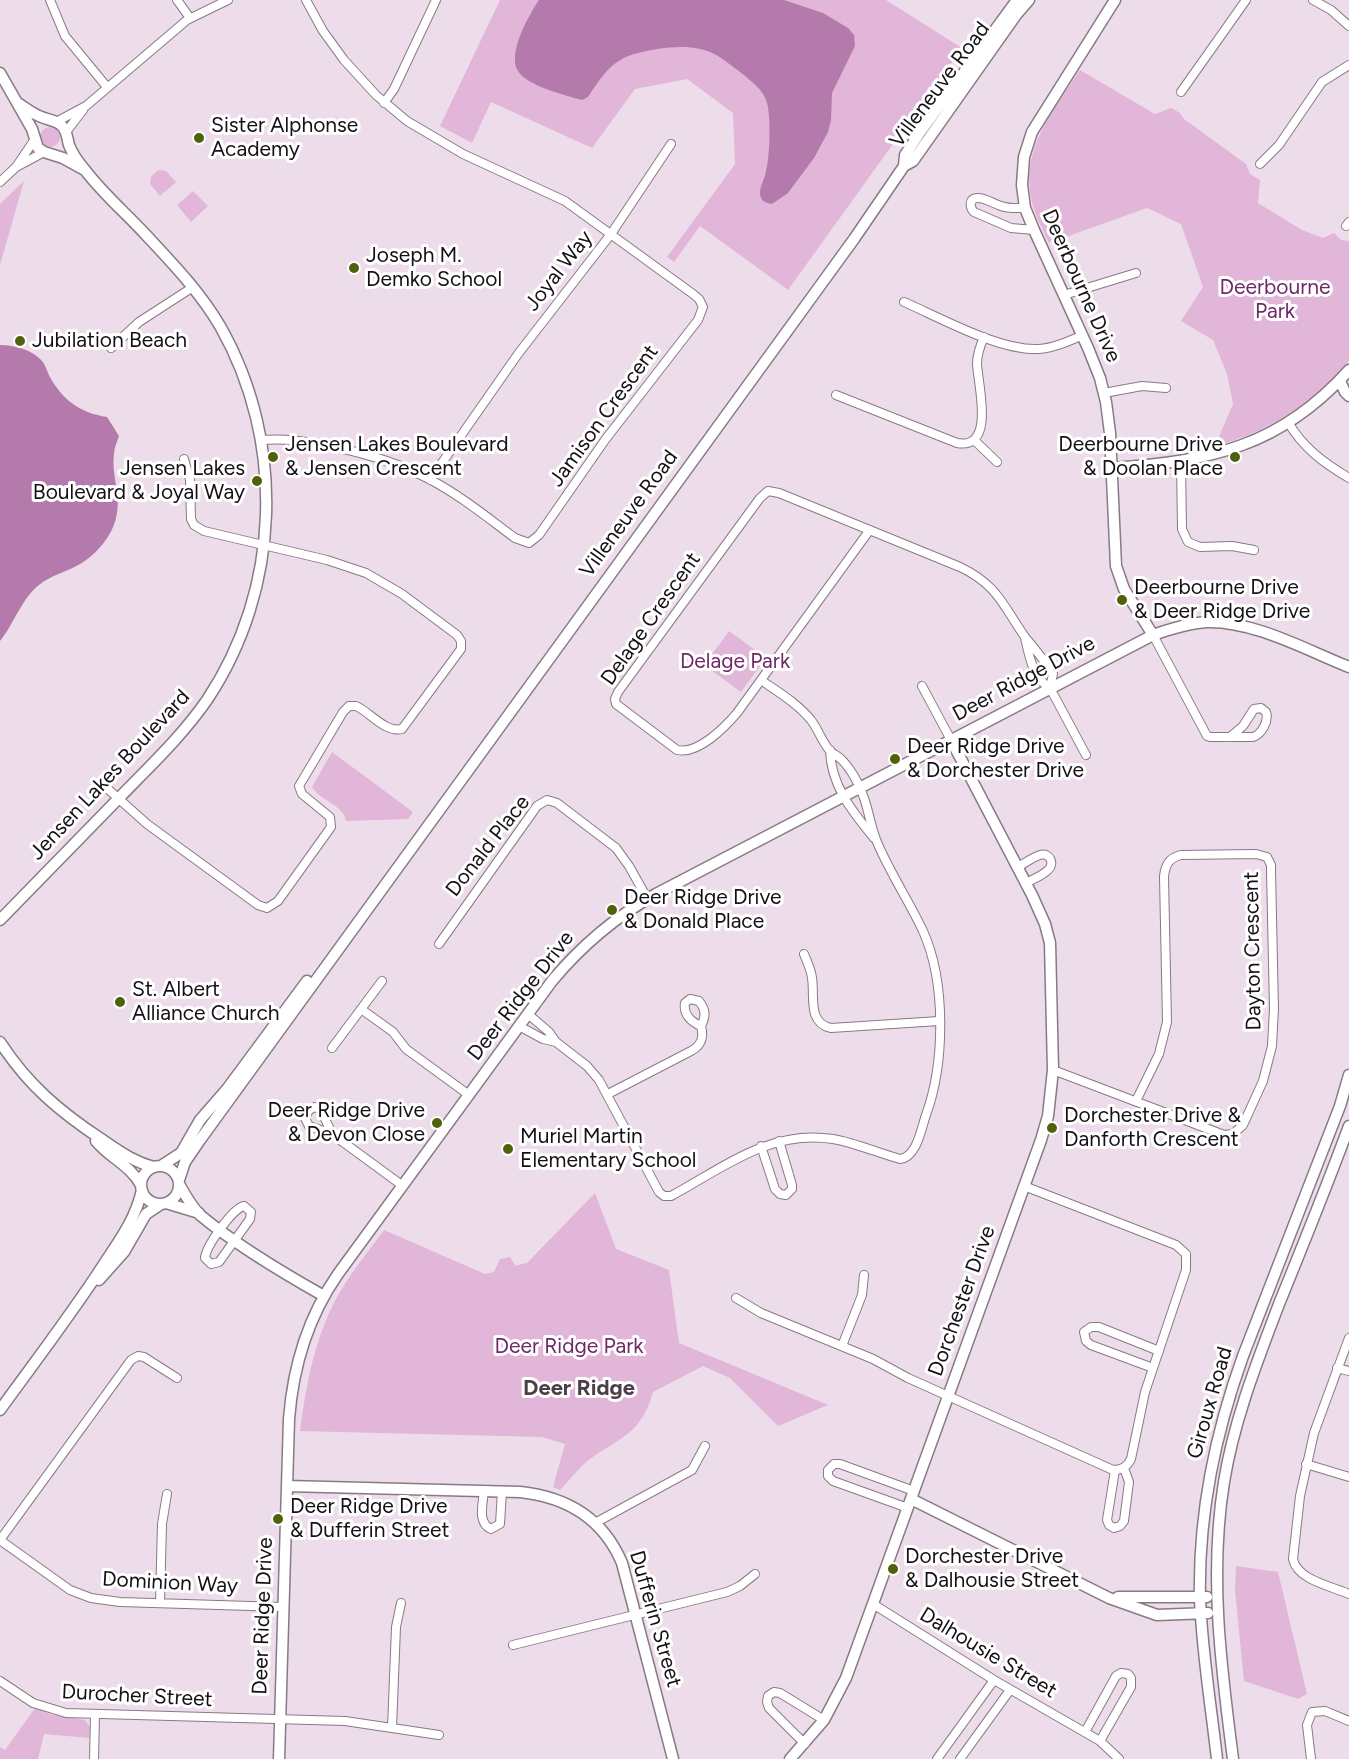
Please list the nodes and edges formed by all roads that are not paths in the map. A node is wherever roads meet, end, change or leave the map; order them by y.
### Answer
1 (50, 0) edge
2 (177, 0) edge
3 (228, 0) edge
4 (306, 0) edge
5 (436, 0) edge
6 (1017, 0) edge
7 (1029, 0) edge
8 (1115, 0) edge
9 (1246, 0) edge
10 (1313, 0) edge
11 (190, 18) junction
12 (1349, 26) edge
13 (1349, 65) edge
14 (0, 73) edge
15 (108, 87) junction
16 (1181, 92) dead end
17 (18, 103) junction
18 (384, 103) junction
19 (86, 106) junction
20 (54, 121) junction
21 (66, 135) junction
22 (35, 137) junction
23 (671, 144) dead end
24 (47, 153) junction
25 (1260, 164) dead end
26 (904, 165) junction
27 (16, 167) junction
28 (84, 170) junction
29 (0, 182) edge
30 (1025, 208) junction
31 (1034, 230) junction
32 (611, 234) junction
33 (1136, 273) dead end
34 (193, 287) junction
35 (1064, 295) junction
36 (904, 302) dead end
37 (1083, 335) junction
38 (984, 337) junction
39 (111, 348) dead end
40 (1349, 370) edge
41 (1344, 382) edge
42 (1166, 388) dead end
43 (1104, 393) junction
44 (836, 394) dead end
45 (1349, 396) edge
46 (1288, 422) junction
47 (261, 440) junction
48 (974, 440) junction
49 (184, 459) dead end
50 (997, 462) dead end
51 (1181, 462) junction
52 (1112, 468) junction
53 (1349, 478) edge
54 (430, 480) junction
55 (869, 531) junction
56 (264, 545) junction
57 (1254, 550) dead end
58 (1024, 635) junction
59 (1153, 635) junction
60 (1349, 667) edge
61 (761, 680) junction
62 (922, 686) dead end
63 (1050, 688) junction
64 (1230, 737) junction
65 (951, 740) junction
66 (830, 750) junction
67 (1086, 754) dead end
68 (100, 782) dead end
69 (859, 788) junction
70 (843, 796) junction
71 (118, 799) junction
72 (877, 841) junction
73 (1018, 867) junction
74 (1026, 883) junction
75 (384, 884) junction
76 (647, 898) junction
77 (0, 920) edge
78 (439, 944) dead end
79 (804, 954) dead end
80 (382, 981) dead end
81 (361, 1009) junction
82 (528, 1014) junction
83 (939, 1021) junction
84 (519, 1026) junction
85 (701, 1026) dead end
86 (0, 1042) edge
87 (556, 1042) junction
88 (332, 1048) dead end
89 (1053, 1070) junction
90 (1349, 1076) edge
91 (608, 1094) junction
92 (469, 1095) junction
93 (1136, 1101) junction
94 (1349, 1126) edge
95 (86, 1130) junction
96 (332, 1134) dead end
97 (1327, 1140) junction
98 (780, 1141) junction
99 (761, 1146) junction
100 (1345, 1146) edge
101 (157, 1166) junction
102 (179, 1182) junction
103 (402, 1186) junction
104 (1024, 1186) junction
105 (142, 1187) junction
106 (163, 1204) junction
107 (199, 1213) junction
108 (221, 1229) junction
109 (235, 1240) junction
110 (864, 1275) dead end
111 (86, 1293) junction
112 (324, 1296) junction
113 (736, 1298) dead end
114 (1349, 1338) edge
115 (842, 1346) junction
116 (1159, 1351) junction
117 (1153, 1368) junction
118 (1337, 1368) junction
119 (1349, 1371) edge
120 (177, 1378) dead end
121 (948, 1396) junction
122 (0, 1410) edge
123 (705, 1446) dead end
124 (1306, 1464) junction
125 (1124, 1468) junction
126 (1115, 1470) junction
127 (1349, 1478) edge
128 (287, 1485) junction
129 (484, 1490) junction
130 (502, 1491) junction
131 (167, 1494) dead end
132 (911, 1499) junction
133 (596, 1523) junction
134 (0, 1540) edge
135 (755, 1574) dead end
136 (1349, 1594) edge
137 (1200, 1597) junction
138 (1217, 1597) junction
139 (1109, 1598) junction
140 (160, 1602) junction
141 (401, 1604) dead end
142 (873, 1604) junction
143 (283, 1606) junction
144 (1217, 1612) junction
145 (1201, 1613) junction
146 (636, 1616) junction
147 (513, 1645) dead end
148 (994, 1680) junction
149 (0, 1681) edge
150 (1010, 1689) junction
151 (95, 1715) junction
152 (280, 1720) junction
153 (824, 1720) junction
154 (1349, 1721) edge
155 (392, 1728) junction
156 (1085, 1731) junction
157 (439, 1735) dead end
158 (1100, 1741) junction
159 (804, 1744) junction
160 (94, 1759) edge
161 (279, 1759) edge
162 (673, 1759) edge
163 (790, 1759) edge
164 (937, 1759) edge
165 (960, 1759) edge
166 (1119, 1759) edge
167 (1217, 1759) edge
168 (1233, 1759) edge
169 (1311, 1759) edge

1 - 15 street
2 - 11 street
3 - 11 street
4 - 18 street, Joyal Way
5 - 18 street
6 - 26 street, Villeneuve Road
7 - 26 street, Villeneuve Road
8 - 30 street, Deerbourne Drive
9 - 16 street
10 - 12 street
11 - 15 street
13 - 25 street
14 - 17 street
15 - 19 street
17 - 20 street
17 - 22 street
18 - 32 street, Joyal Way
19 - 20 street
19 - 21 street
20 - 21 street
20 - 22 street
21 - 24 street
21 - 28 street, Jensen Lakes Boulevard
22 - 24 street
22 - 27 street
23 - 32 street
24 - 27 street
24 - 28 street, Jensen Lakes Boulevard
26 - 75 street, Villeneuve Road
27 - 29 street
28 - 34 street, Jensen Lakes Boulevard
30 - 31 street, Deerbourne Drive
30 - 31 street
31 - 35 street, Deerbourne Drive
32 - 54 street, Joyal Way
32 - 54 street, Jamison Crescent
33 - 35 street
34 - 39 street
34 - 47 street, Jensen Lakes Boulevard
35 - 37 street, Deerbourne Drive
36 - 38 street
37 - 38 street
37 - 43 street, Deerbourne Drive
38 - 48 street
40 - 41 street
41 - 45 street
41 - 46 street
42 - 43 street
43 - 52 street, Deerbourne Drive
44 - 48 street
46 - 51 street
46 - 53 street
47 - 54 street
47 - 56 street, Jensen Lakes Boulevard
48 - 50 street
49 - 56 street
51 - 52 street
51 - 57 street
52 - 59 street, Deerbourne Drive
55 - 58 street, Delage Crescent
55 - 61 street, Delage Crescent
55 - 61 street, Delage Crescent
56 - 71 street, Jensen Lakes Boulevard
56 - 71 street
58 - 63 street, Delage Crescent
58 - 63 street, Delage Crescent
59 - 60 street, Deer Ridge Drive
59 - 63 street, Deer Ridge Drive
59 - 64 street
61 - 66 street
62 - 65 street
63 - 65 street, Deer Ridge Drive
63 - 67 street
64 - 64 street
65 - 69 street, Deer Ridge Drive
65 - 73 street, Dorchester Drive
66 - 69 street
66 - 70 street
68 - 71 street
69 - 70 street, Deer Ridge Drive
69 - 72 street
70 - 72 street
70 - 76 street, Deer Ridge Drive
71 - 77 street, Jensen Lakes Boulevard
72 - 83 street
73 - 74 street, Dorchester Drive
73 - 74 street
74 - 89 street, Dorchester Drive
75 - 101 street, Villeneuve Road
75 - 102 street, Villeneuve Road
76 - 78 street, Donald Place
76 - 82 street, Deer Ridge Drive
79 - 83 street
80 - 81 street
81 - 88 street
81 - 92 street
82 - 84 street, Deer Ridge Drive
82 - 87 street
83 - 98 street
84 - 87 street
84 - 92 street, Deer Ridge Drive
85 - 91 street
86 - 95 street
87 - 91 street
89 - 93 street, Dayton Crescent
89 - 104 street, Dorchester Drive
90 - 97 street, Giroux Road
91 - 99 street
92 - 103 street, Deer Ridge Drive
93 - 93 street, Dayton Crescent
94 - 100 street, Giroux Road
95 - 101 street
95 - 105 street
96 - 103 street
97 - 100 street
97 - 137 street, Giroux Road
98 - 99 street
98 - 99 street
100 - 138 street, Giroux Road
101 - 102 street
101 - 105 street
102 - 106 street
102 - 107 street
103 - 112 street, Deer Ridge Drive
104 - 116 street
104 - 121 street, Dorchester Drive
105 - 106 street
105 - 111 street
106 - 107 street
106 - 111 street
107 - 108 street
108 - 109 street
108 - 109 street
108 - 109 street
109 - 112 street
110 - 115 street
111 - 122 street
112 - 128 street, Deer Ridge Drive
113 - 115 street
114 - 118 street
115 - 121 street
116 - 117 street
116 - 117 street
117 - 125 street
118 - 119 street
118 - 124 street
120 - 134 street
121 - 126 street
121 - 132 street, Dorchester Drive
123 - 133 street
124 - 127 street
124 - 136 street
125 - 126 street
125 - 126 street
128 - 129 street, Dufferin Street
128 - 143 street, Deer Ridge Drive
129 - 130 street, Dufferin Street
129 - 130 street
130 - 133 street, Dufferin Street
131 - 140 street
132 - 132 street
132 - 139 street
132 - 142 street, Dorchester Drive
133 - 146 street, Dufferin Street
134 - 140 street, Dominion Way
135 - 146 street
137 - 138 street
137 - 139 street
137 - 145 street, Giroux Road
138 - 144 street, Giroux Road
139 - 145 street
140 - 143 street, Dominion Way
141 - 155 street
142 - 148 street, Dalhousie Street
142 - 153 street, Dorchester Drive
143 - 152 street, Deer Ridge Drive
144 - 145 street
144 - 168 street, Giroux Road
145 - 167 street, Giroux Road
146 - 147 street
146 - 162 street, Dufferin Street
148 - 150 street, Dalhousie Street
148 - 164 street
149 - 151 street, Durocher Street
150 - 156 street, Dalhousie Street
150 - 165 street
151 - 152 street, Durocher Street
151 - 160 street
152 - 155 street, Durocher Street
152 - 161 street, Deer Ridge Drive
153 - 159 street, Dorchester Drive
153 - 159 street
154 - 169 street
155 - 157 street, Durocher Street
156 - 158 street, Dalhousie Street
156 - 158 street
158 - 166 street, Dalhousie Street
159 - 163 street, Dorchester Drive

